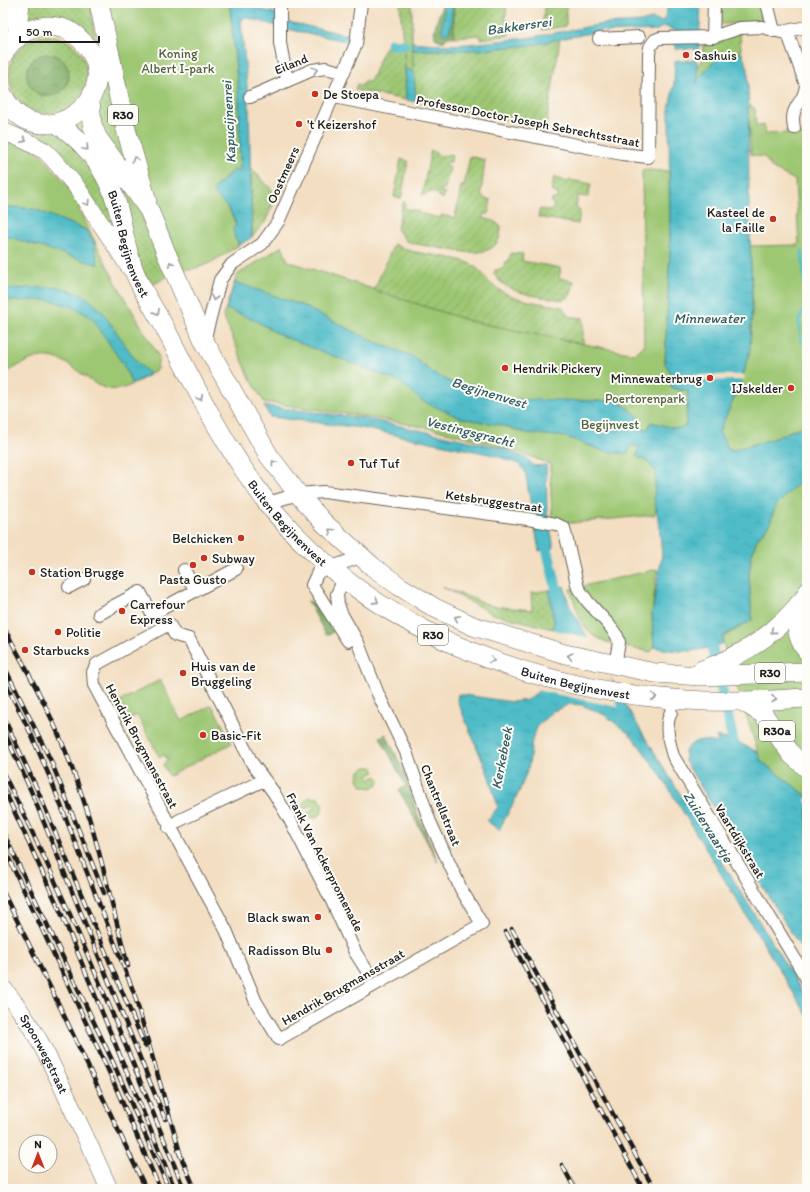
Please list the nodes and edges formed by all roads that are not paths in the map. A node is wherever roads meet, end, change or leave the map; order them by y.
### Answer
1 (280, 3) edge
2 (361, 3) edge
3 (714, 3) edge
4 (767, 3) edge
5 (13, 10) edge
6 (101, 11) edge
7 (807, 27) edge
8 (774, 31) junction
9 (787, 31) junction
10 (713, 37) junction
11 (16, 39) junction
12 (599, 39) dead end
13 (655, 40) junction
14 (3, 55) edge
15 (95, 63) junction
16 (344, 73) junction
17 (287, 80) junction
18 (3, 95) edge
19 (250, 97) dead end
20 (334, 97) junction
21 (90, 100) junction
22 (10, 113) edge
23 (56, 123) junction
24 (794, 128) dead end
25 (3, 131) edge
26 (149, 210) junction
27 (137, 278) junction
28 (204, 341) junction
29 (183, 363) junction
30 (298, 494) junction
31 (268, 503) junction
32 (360, 557) junction
33 (330, 567) junction
34 (236, 569) dead end
35 (184, 570) dead end
36 (84, 579) dead end
37 (344, 579) junction
38 (69, 587) dead end
39 (196, 591) junction
40 (803, 597) edge
41 (99, 614) dead end
42 (168, 615) junction
43 (807, 651) edge
44 (614, 660) junction
45 (731, 668) junction
46 (807, 672) edge
47 (378, 694) junction
48 (807, 698) edge
49 (742, 701) junction
50 (671, 712) dead end
51 (807, 768) edge
52 (264, 780) junction
53 (169, 828) junction
54 (482, 924) joint
55 (369, 974) dead end
56 (807, 979) edge
57 (3, 981) edge
58 (3, 988) edge
59 (81, 1123) junction
60 (109, 1189) edge

1 - 17 street
2 - 16 street, Oostmeers
3 - 10 street
4 - 8 street
5 - 11 main road
6 - 15 main road, R30
26 -> 6 main road, R30
7 - 9 street
8 - 9 street
8 - 10 street
9 - 24 street
10 - 13 street
11 - 14 main road, R30
11 - 15 main road, R30
12 - 13 street
13 - 20 street, Professor Doctor Joseph Sebrechtsstraat
15 - 21 main road, R30
17 -> 16 street, Eiland
16 - 20 street, Oostmeers
17 - 19 street, Eiland
18 - 22 main road, R30
20 -> 28 street, Oostmeers
21 - 23 main road, R30
21 - 26 main road, Buiten Begijnenvest / R30
22 - 23 main road, R30
23 -> 27 main road, Buiten Begijnenvest / R30
25 -> 27 street, R30
28 -> 26 main road, Buiten Begijnenvest / R30
27 -> 29 main road, Buiten Begijnenvest / R30
28 - 29 main road
30 -> 28 main road, Buiten Begijnenvest / R30
29 -> 31 main road, Buiten Begijnenvest / R30
30 - 31 street, Ketsbruggestraat
32 -> 30 main road, Buiten Begijnenvest / R30
30 - 44 street, Ketsbruggestraat
31 - 33 main road, Buiten Begijnenvest / R30
32 - 33 street, Chantrellstraat
32 - 37 main road
44 -> 32 main road, Buiten Begijnenvest / R30
33 - 37 main road, Buiten Begijnenvest / R30
33 - 47 street, Chantrellstraat
34 - 39 street, Hendrik Brugmansstraat
35 - 39 street
36 - 38 street
37 - 47 street, Chantrellstraat
37 -> 49 main road, Buiten Begijnenvest / R30
39 - 42 street, Hendrik Brugmansstraat
40 - 43 main road
40 -> 45 main road
41 - 42 street
42 - 52 street, Frank Van Ackerpromenade
42 - 53 street, Hendrik Brugmansstraat
44 - 45 main road, Buiten Begijnenvest / R30
45 - 46 main road, R30
47 - 54 street, Chantrellstraat
49 -> 48 main road, R30
49 - 51 main road, R30a
50 - 56 street, Vaartdijkstraat
52 - 53 street, Hendrik Brugmansstraat
52 - 55 street, Frank Van Ackerpromenade
53 - 54 street, Hendrik Brugmansstraat
57 - 59 street, Spoorwegstraat
58 - 59 street, Spoorwegstraat
59 - 60 street, Spoorwegstraat

